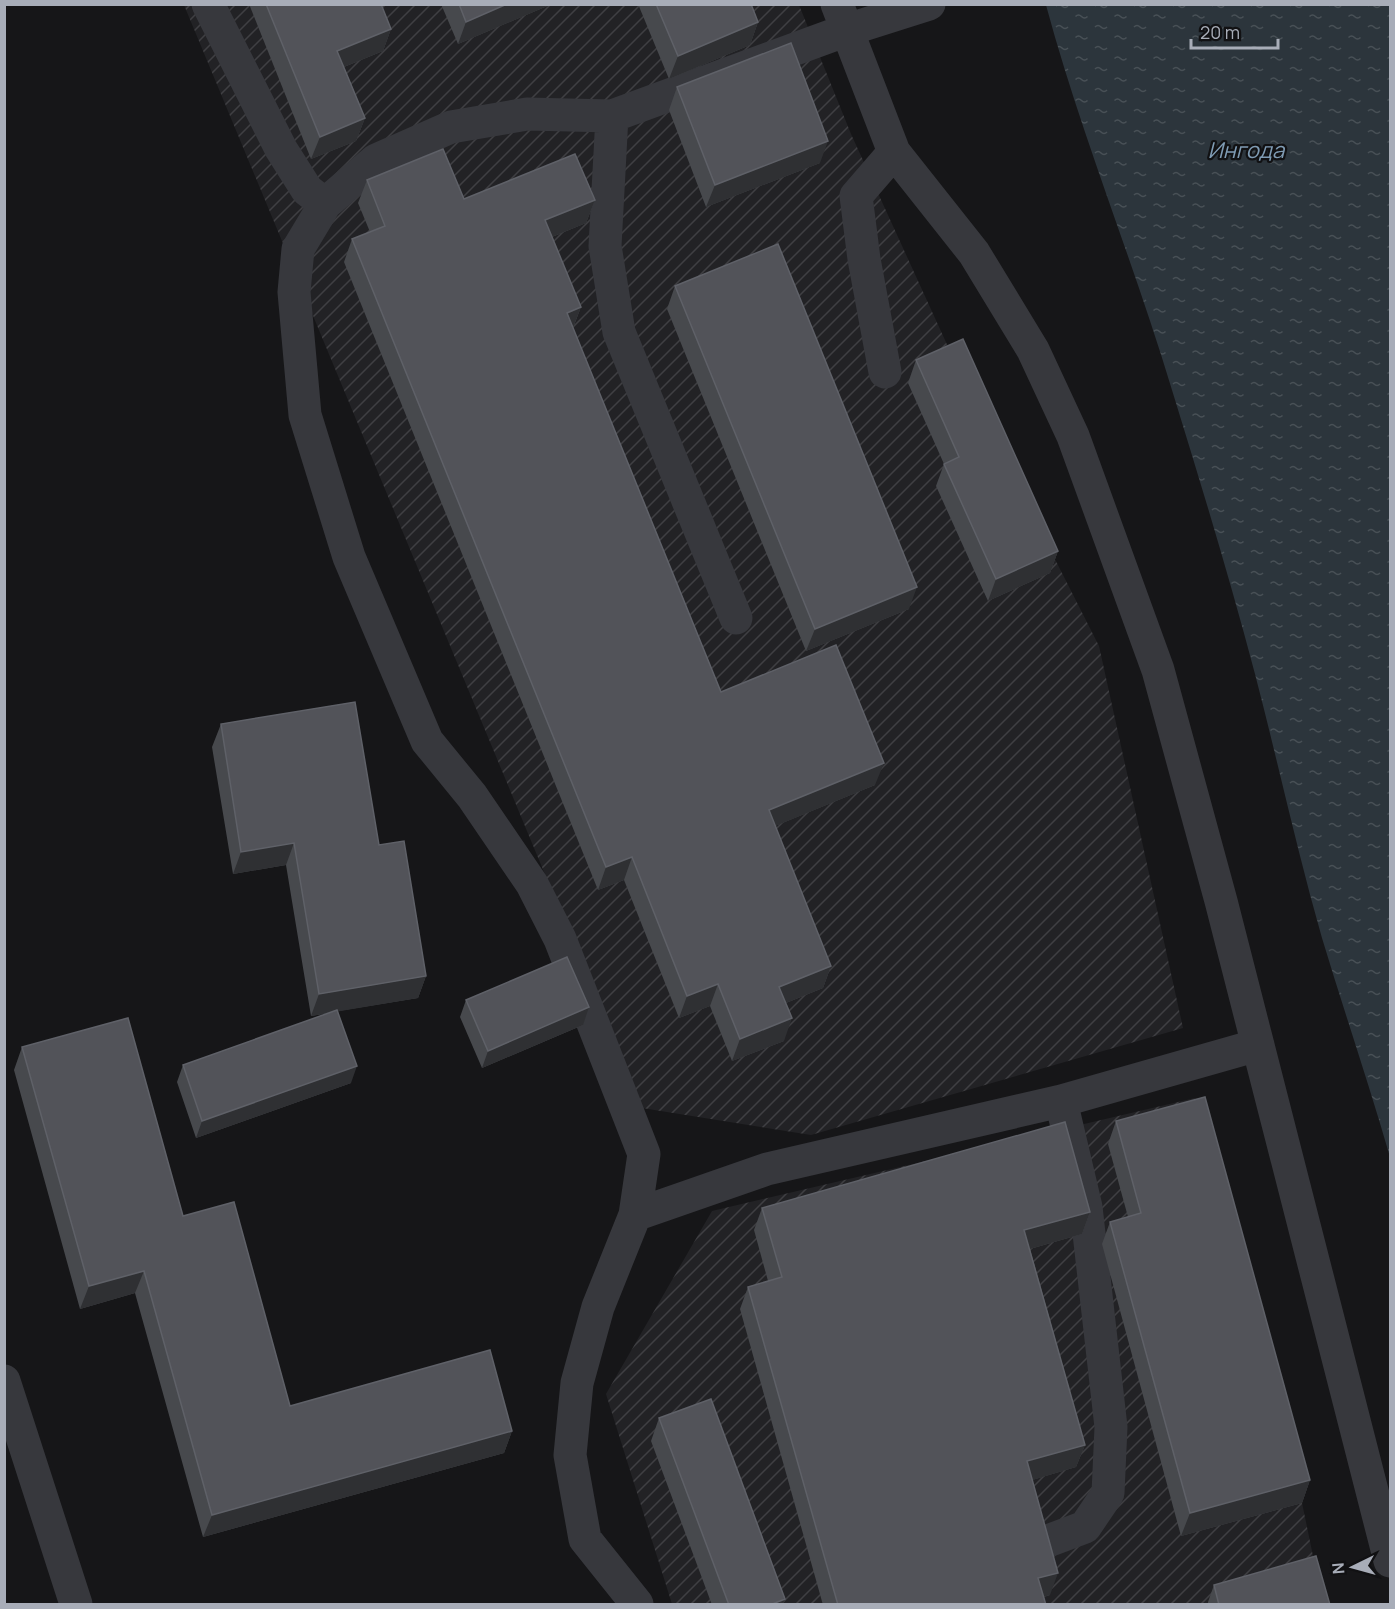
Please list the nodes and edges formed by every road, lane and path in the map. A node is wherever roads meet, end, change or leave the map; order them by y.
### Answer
1 (208, 4) edge
2 (929, 4) edge
3 (842, 17) edge
4 (612, 116) junction
5 (894, 152) junction
6 (325, 204) junction
7 (885, 372) dead end
8 (736, 618) dead end
9 (1258, 1045) junction
10 (1061, 1101) junction
11 (635, 1215) junction
12 (4, 1381) edge
13 (1036, 1545) edge
14 (1390, 1561) edge
15 (76, 1605) edge
16 (637, 1605) edge

1 - 6 street
2 - 3 street
3 - 4 street
3 - 5 street
4 - 6 street
4 - 8 street
5 - 7 street
5 - 9 street
6 - 11 street
9 - 10 street
9 - 14 street
10 - 11 street
10 - 13 street
11 - 16 street
12 - 15 street

